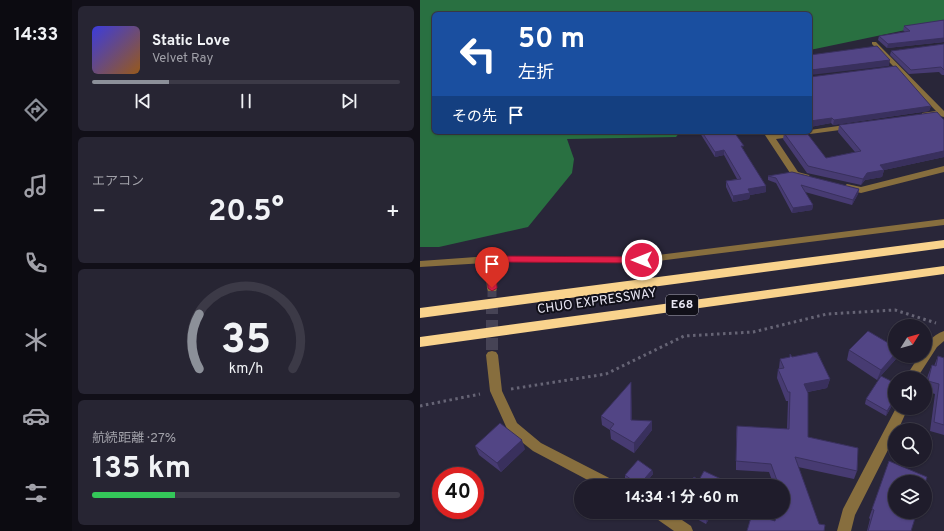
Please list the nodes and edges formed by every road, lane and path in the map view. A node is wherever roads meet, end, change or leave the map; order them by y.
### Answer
1 (874, 43) dead end
2 (943, 114) edge
3 (915, 116) edge
4 (862, 124) edge
5 (812, 132) edge
6 (782, 134) edge
7 (769, 135) edge
8 (944, 169) edge
9 (817, 179) edge
10 (839, 185) edge
11 (944, 222) edge
12 (944, 244) edge
13 (490, 259) junction
14 (420, 264) edge
15 (944, 270) edge
16 (492, 288) tunnel mouth
17 (420, 313) edge
18 (937, 323) dead end
19 (944, 335) edge
20 (420, 342) edge
21 (492, 355) tunnel mouth
22 (916, 371) edge
23 (496, 391) junction
24 (420, 406) edge
25 (900, 415) edge
26 (599, 479) edge
27 (669, 519) edge
28 (686, 531) edge
29 (844, 531) edge

1 - 2 street
2 - 3 street
4 - 5 street
6 - 7 street
7 - 9 street
8 - 10 street
11 - 13 street
12 - 17 highway, CHUO EXPRESSWAY / E68
13 - 14 street
13 - 16 street
15 - 20 highway, CHUO EXPRESSWAY / E68
18 - 23 path
19 - 22 street
21 - 23 street
23 - 24 path
23 - 26 street
25 - 29 street
27 - 28 street

